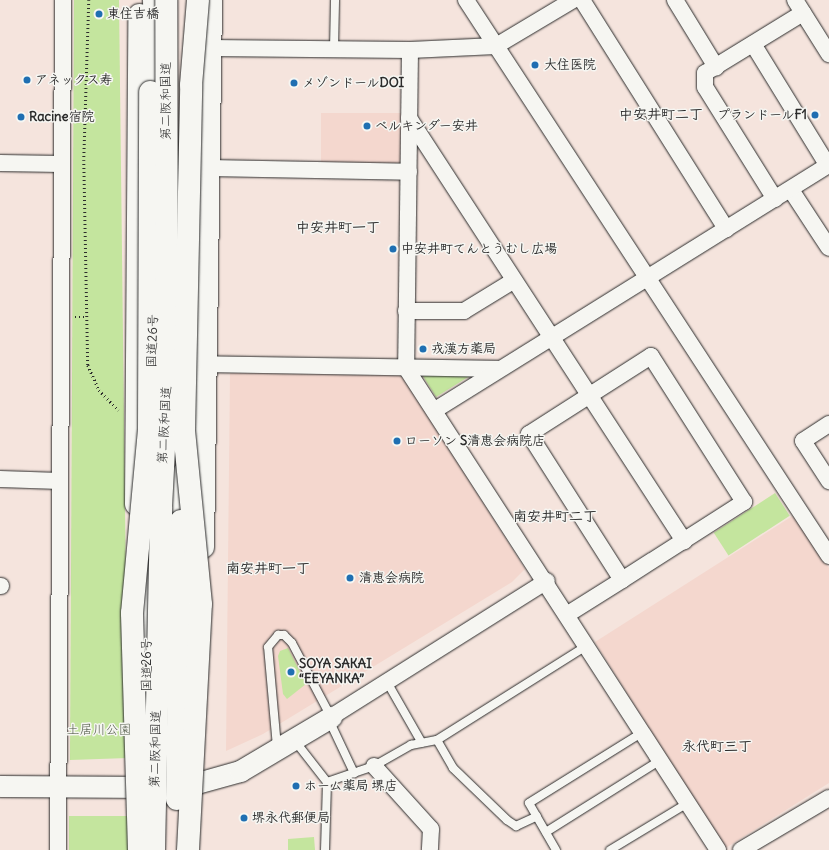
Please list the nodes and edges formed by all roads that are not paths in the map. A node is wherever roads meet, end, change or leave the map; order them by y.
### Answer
1 (63, 0) edge
2 (140, 0) edge
3 (154, 0) edge
4 (166, 0) edge
5 (186, 0) edge
6 (198, 0) edge
7 (211, 0) edge
8 (335, 0) edge
9 (466, 0) edge
10 (573, 0) edge
11 (582, 0) edge
12 (675, 0) edge
13 (799, 6) edge
14 (153, 32) junction
15 (753, 44) junction
16 (496, 46) junction
17 (210, 48) junction
18 (334, 49) junction
19 (410, 50) junction
20 (829, 54) edge
21 (716, 67) junction
22 (409, 118) junction
23 (0, 163) edge
24 (61, 164) junction
25 (828, 165) edge
26 (209, 168) junction
27 (409, 172) junction
28 (791, 190) junction
29 (775, 199) junction
30 (726, 229) junction
31 (829, 248) edge
32 (648, 275) junction
33 (513, 281) junction
34 (406, 311) junction
35 (550, 338) junction
36 (144, 363) junction
37 (208, 364) junction
38 (406, 368) junction
39 (498, 369) junction
40 (589, 396) junction
41 (435, 410) junction
42 (829, 424) edge
43 (204, 443) junction
44 (0, 479) edge
45 (60, 481) junction
46 (829, 481) edge
47 (684, 541) junction
48 (829, 556) edge
49 (146, 563) junction
50 (622, 580) junction
51 (547, 581) junction
52 (568, 614) junction
53 (588, 645) junction
54 (387, 682) junction
55 (330, 718) junction
56 (643, 732) junction
57 (437, 740) junction
58 (422, 743) junction
59 (286, 745) junction
60 (661, 760) junction
61 (374, 766) junction
62 (354, 773) junction
63 (327, 782) junction
64 (197, 783) junction
65 (0, 786) edge
66 (58, 786) junction
67 (159, 787) junction
68 (829, 798) edge
69 (688, 803) junction
70 (537, 816) junction
71 (546, 832) junction
72 (58, 850) edge
73 (139, 850) edge
74 (149, 850) edge
75 (154, 850) edge
76 (176, 850) edge
77 (188, 850) edge
78 (194, 850) edge
79 (325, 850) edge
80 (430, 850) edge
81 (556, 850) edge
82 (610, 850) edge
83 (718, 850) edge
84 (741, 850) edge

1 - 24 street
2 - 36 highway
3 - 14 highway, 国道26号
4 - 75 highway, 第二阪和国道, bridge
5 - 76 highway, 第二阪和国道, bridge
6 - 77 highway, bridge
7 - 17 highway
8 - 18 lane
9 - 16 street
10 - 16 street
11 - 30 street
12 - 21 street
13 - 15 street
13 - 20 street
14 - 36 highway, 国道26号
14 - 73 highway, bridge
15 - 21 street
15 - 25 street
16 - 19 street
16 - 32 street
17 - 18 street
17 - 26 highway
18 - 19 street
19 - 22 street
21 - 29 street
22 - 27 street
22 - 33 street
23 - 24 street
24 - 45 street
25 - 28 street
26 - 27 street
26 - 37 highway
27 - 34 street
28 - 29 street
28 - 31 street
29 - 30 street
30 - 32 street
32 - 35 street
32 - 48 street
33 - 34 street
33 - 35 street
34 - 38 street
35 - 39 street
35 - 40 street
36 - 37 street
36 - 49 highway, 国道26号
36 - 49 highway
37 - 38 street
37 - 43 highway
38 - 39 street
38 - 41 street
39 - 41 street
40 - 47 street
40 - 47 street
40 - 50 street
41 - 51 street
42 - 46 street
43 - 64 highway
43 - 67 highway
44 - 45 street
45 - 66 street
47 - 50 street
49 - 67 highway, 国道26号
50 - 52 street
51 - 52 street
51 - 54 street
52 - 53 street
53 - 56 street
53 - 57 lane
54 - 55 street
54 - 58 lane
55 - 59 street
55 - 59 lane
55 - 62 lane
56 - 60 street
56 - 70 lane
57 - 58 lane
57 - 70 lane
58 - 61 lane
59 - 63 lane
59 - 64 street
60 - 69 street
60 - 71 lane
61 - 62 lane
61 - 80 street
62 - 63 lane
63 - 79 lane
64 - 67 street
64 - 78 highway
65 - 66 street
66 - 67 street
66 - 72 street
67 - 74 highway, 国道26号
68 - 84 street
69 - 82 lane
69 - 83 street
70 - 71 lane
71 - 81 lane

